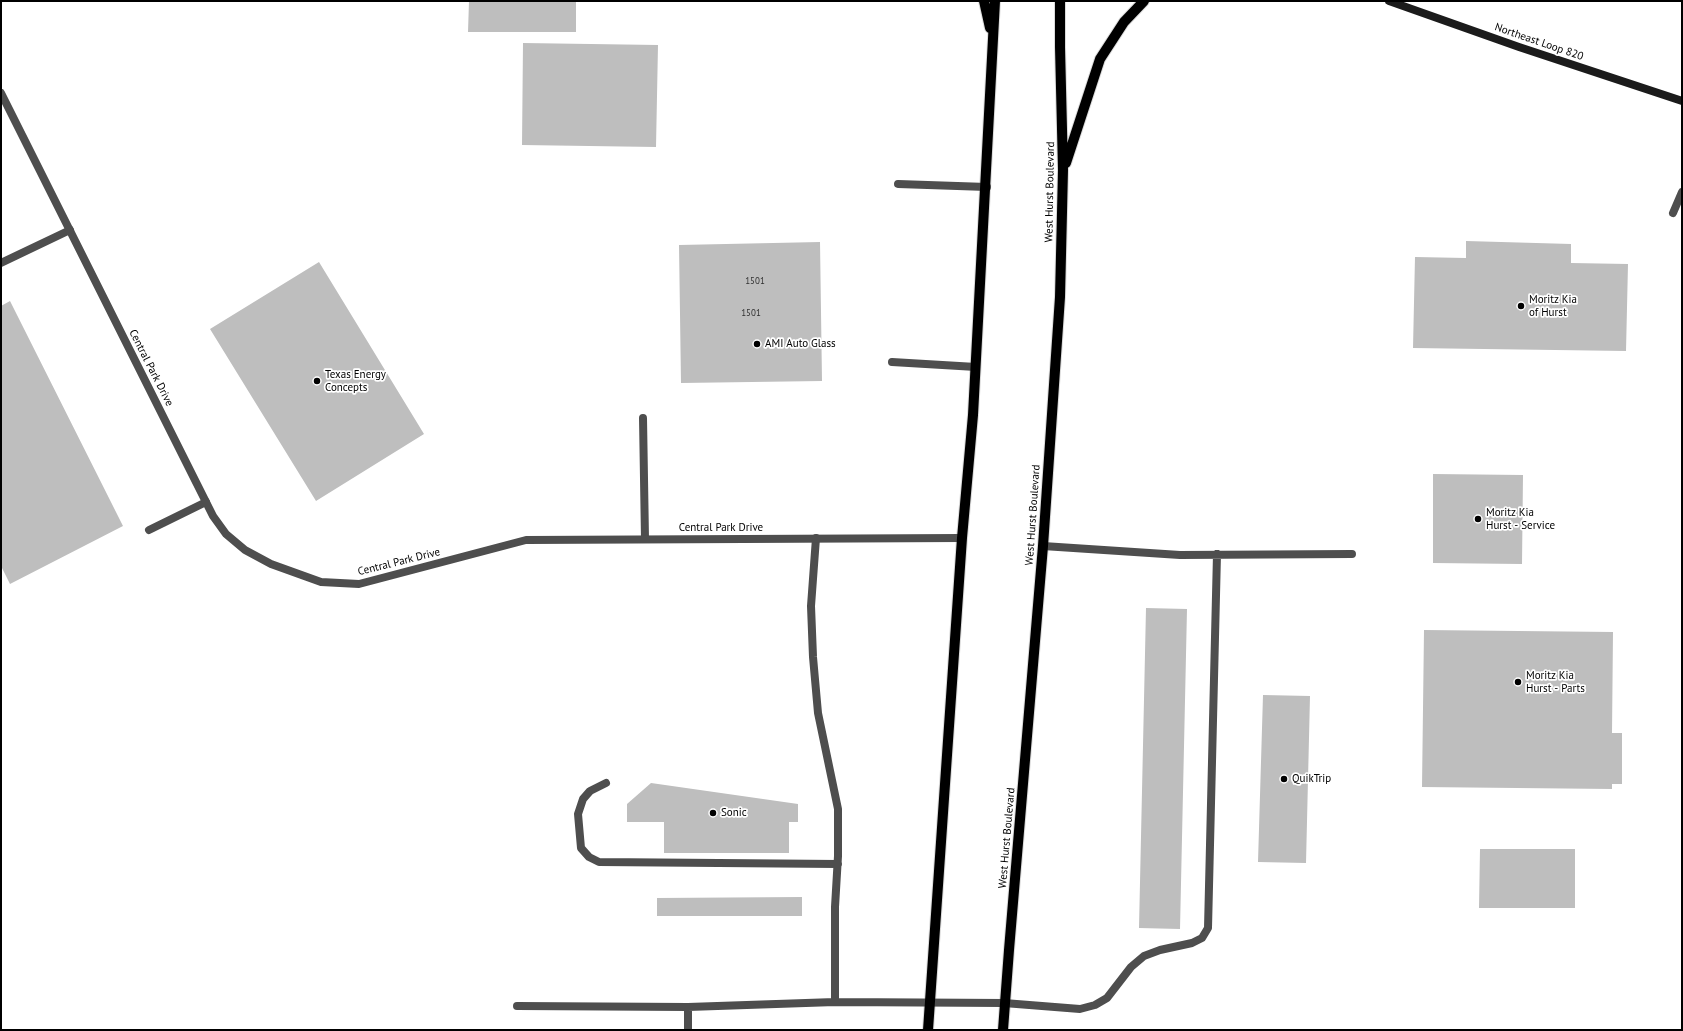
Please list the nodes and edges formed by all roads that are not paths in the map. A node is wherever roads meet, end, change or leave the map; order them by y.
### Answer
1 (984, 1) edge
2 (995, 1) edge
3 (1060, 1) edge
4 (1144, 1) edge
5 (1389, 1) edge
6 (993, 51) junction
7 (1, 93) edge
8 (1682, 101) edge
9 (1063, 170) junction
10 (898, 184) dead end
11 (987, 187) junction
12 (1682, 192) edge
13 (1673, 213) dead end
14 (70, 230) junction
15 (1, 263) edge
16 (892, 362) dead end
17 (976, 367) junction
18 (643, 418) dead end
19 (206, 502) junction
20 (149, 530) dead end
21 (816, 538) junction
22 (962, 538) junction
23 (645, 539) junction
24 (1043, 546) junction
25 (1217, 554) junction
26 (1352, 554) dead end
27 (606, 783) dead end
28 (838, 864) junction
29 (835, 1002) junction
30 (930, 1002) junction
31 (1004, 1003) junction
32 (517, 1006) dead end
33 (688, 1007) junction
34 (688, 1030) edge
35 (928, 1030) edge
36 (1003, 1030) edge

1 - 6 main road
2 - 6 main road
3 - 9 main road, West Hurst Boulevard
4 - 9 main road
5 - 8 main road, Northeast Loop 820
6 - 11 main road
7 - 14 street, Central Park Drive
9 - 24 main road, West Hurst Boulevard
10 - 11 street
11 - 17 main road
12 - 13 street
14 - 15 street
14 - 19 street, Central Park Drive
16 - 17 street
17 - 22 main road
18 - 23 street
19 - 20 street
19 - 23 street, Central Park Drive
21 - 22 street, Central Park Drive
21 - 23 street, Central Park Drive
21 - 28 street
22 - 30 main road
24 - 25 street
24 - 31 main road, West Hurst Boulevard
25 - 26 street
25 - 31 street
27 - 28 street
28 - 29 street
29 - 30 street
29 - 33 street
30 - 31 street
30 - 35 main road
31 - 36 main road, West Hurst Boulevard
32 - 33 street
33 - 34 street

